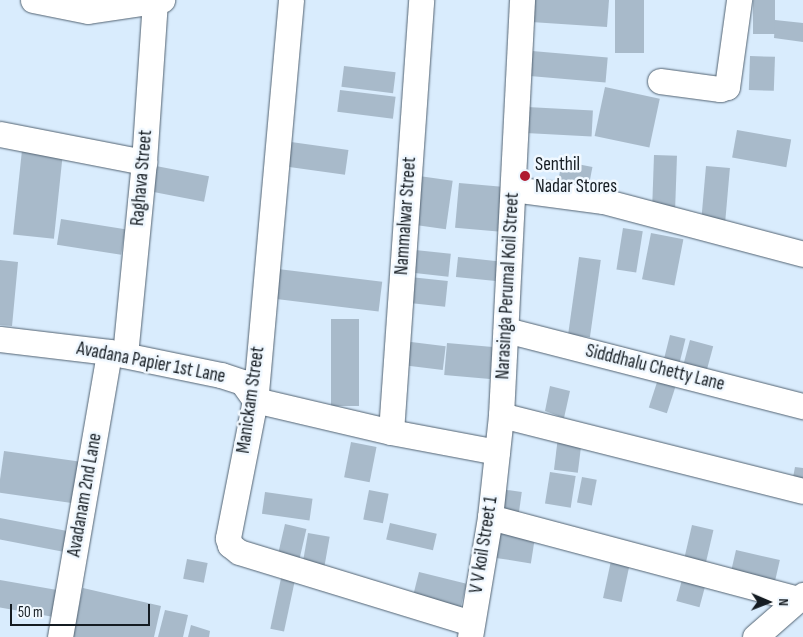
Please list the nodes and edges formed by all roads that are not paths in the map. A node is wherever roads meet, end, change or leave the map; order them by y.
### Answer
1 (33, 0) edge
2 (291, 0) edge
3 (421, 0) edge
4 (522, 0) edge
5 (739, 0) edge
6 (157, 1) edge
7 (660, 81) dead end
8 (0, 134) edge
9 (144, 162) junction
10 (513, 189) junction
11 (803, 254) edge
12 (506, 330) junction
13 (0, 339) edge
14 (117, 354) junction
15 (255, 400) junction
16 (803, 406) edge
17 (501, 415) junction
18 (391, 432) junction
19 (497, 452) junction
20 (803, 490) edge
21 (490, 517) junction
22 (801, 597) edge
23 (471, 630) edge
24 (60, 637) edge
25 (755, 637) edge

1 - 6 street
2 - 15 street, Manickam Street
3 - 18 street, Nammalwar Street
4 - 10 street, Narasinga Perumal Koil Street
5 - 7 street
6 - 9 street, Raghava Street
8 - 9 street
9 - 14 street, Raghava Street
10 - 11 street
10 - 12 street, Narasinga Perumal Koil Street
12 - 16 street, Sidddhalu Chetty Lane
12 - 17 street, Narasinga Perumal Koil Street
13 - 14 street, Avadana Papier 1st Lane
14 - 15 street, Avadana Papier 1st Lane
14 - 24 street, Avadanam 2nd Lane
15 - 18 street
15 - 23 street, Manickam Street
17 - 19 street, Narasinga Perumal Koil Street
17 - 20 street
18 - 19 street
19 - 21 street, V V koil Street 1
21 - 22 street
21 - 23 street, V V koil Street 1
22 - 25 street

